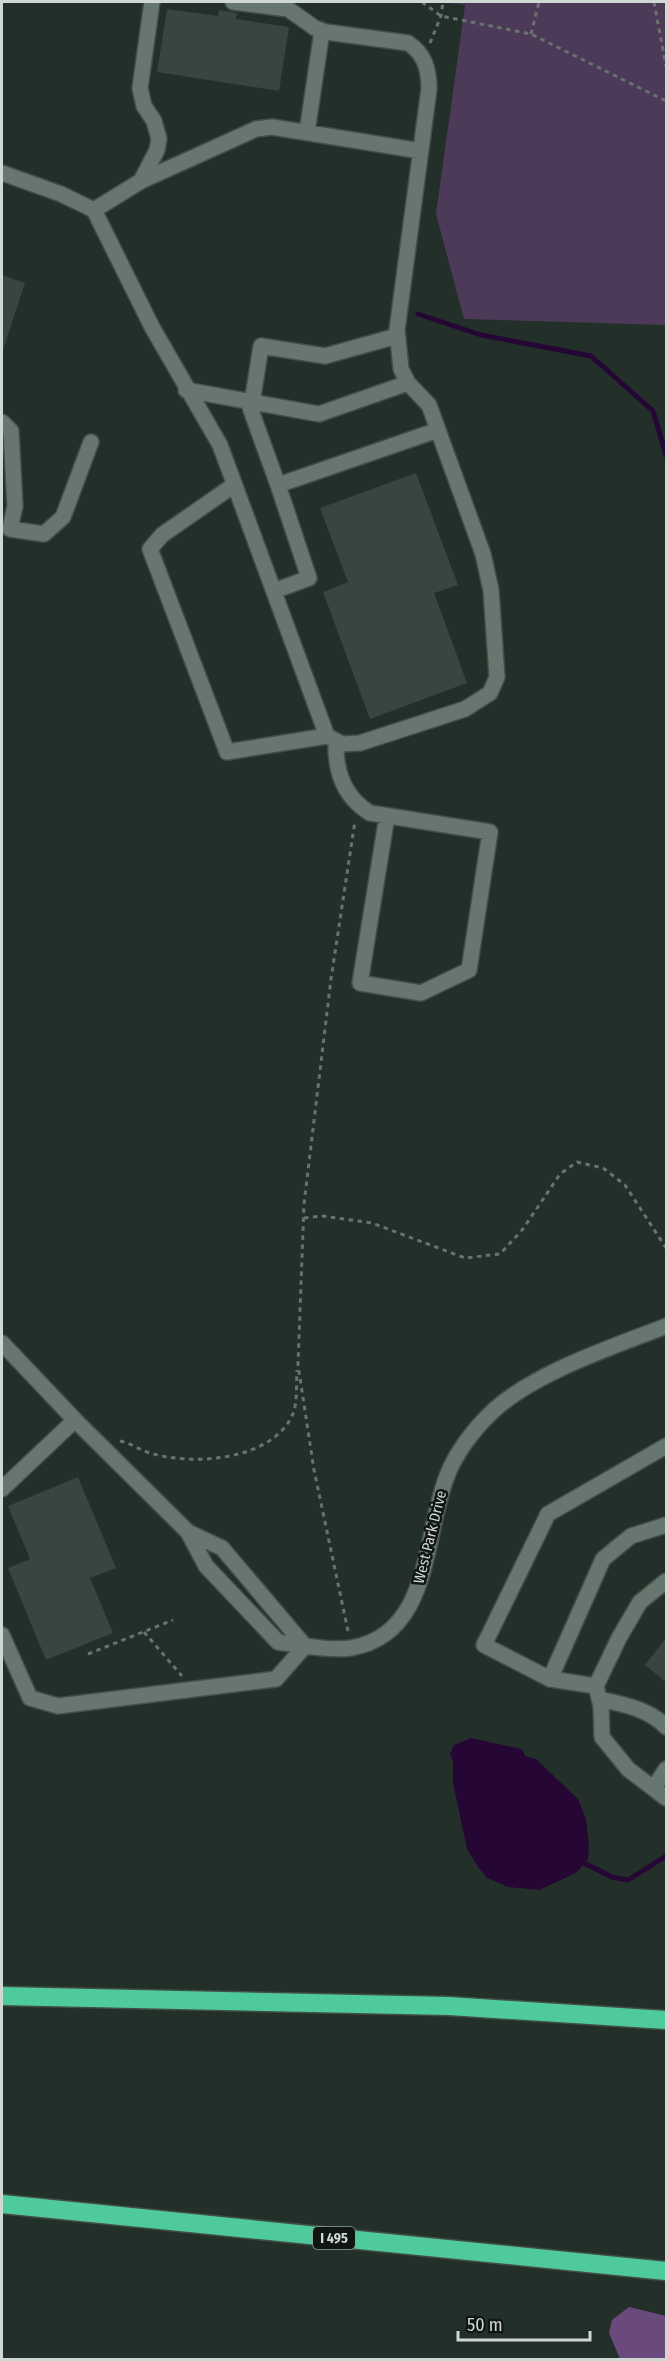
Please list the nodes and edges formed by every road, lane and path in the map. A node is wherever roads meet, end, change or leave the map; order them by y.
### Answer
1 (152, 2) edge
2 (233, 2) edge
3 (422, 2) edge
4 (442, 2) edge
5 (539, 2) edge
6 (654, 2) edge
7 (441, 16) junction
8 (322, 31) junction
9 (531, 34) junction
10 (423, 59) junction
11 (666, 66) edge
12 (666, 101) edge
13 (307, 132) junction
14 (421, 151) junction
15 (2, 173) edge
16 (141, 181) junction
17 (94, 210) junction
18 (397, 336) junction
19 (408, 383) junction
20 (186, 390) junction
21 (250, 402) junction
22 (2, 422) edge
23 (438, 430) junction
24 (91, 442) dead end
25 (234, 485) junction
26 (278, 485) junction
27 (6, 528) edge
28 (274, 591) junction
29 (332, 739) junction
30 (357, 806) junction
31 (387, 816) junction
32 (304, 1218) junction
33 (666, 1248) edge
34 (666, 1326) edge
35 (2, 1342) edge
36 (298, 1365) junction
37 (75, 1420) junction
38 (117, 1440) dead end
39 (666, 1446) edge
40 (2, 1490) edge
41 (666, 1526) edge
42 (188, 1532) junction
43 (666, 1581) edge
44 (173, 1620) dead end
45 (144, 1632) junction
46 (2, 1635) edge
47 (305, 1646) junction
48 (351, 1648) junction
49 (88, 1654) dead end
50 (550, 1679) junction
51 (190, 1690) junction
52 (598, 1693) junction
53 (666, 1727) edge
54 (666, 1769) edge
55 (654, 1788) junction
56 (666, 1798) edge
57 (2, 1996) edge
58 (666, 2020) edge
59 (2, 2204) edge
60 (666, 2271) edge

1 - 16 lane
2 - 8 lane
3 - 7 path
4 - 7 path
5 - 9 path
6 - 11 path
7 - 9 path
7 - 10 path
8 - 10 lane
8 - 13 lane
9 - 12 path
10 - 14 lane
13 - 14 lane
13 - 16 lane
14 - 18 lane
15 - 17 lane
16 - 17 lane
17 - 20 lane
18 - 19 lane
18 - 21 lane
19 - 21 lane
19 - 23 lane
20 - 21 lane
20 - 25 lane
21 - 26 lane
22 - 27 lane
23 - 26 lane
23 - 29 lane
24 - 27 lane
25 - 28 lane
25 - 29 lane
26 - 28 lane
28 - 29 lane
29 - 30 lane
30 - 31 lane
30 - 32 path
31 - 31 lane
32 - 33 path
32 - 36 path
34 - 48 lane, West Park Drive
35 - 37 lane, West Park Drive
36 - 38 path
36 - 48 path
37 - 40 lane
37 - 42 lane, West Park Drive
39 - 50 lane
41 - 50 lane
42 - 47 lane, West Park Drive
42 - 47 lane, West Park Drive
43 - 52 lane
44 - 45 path
45 - 49 path
45 - 51 path
46 - 51 lane
47 - 48 lane, West Park Drive
47 - 51 lane
50 - 52 lane
52 - 53 lane
52 - 55 lane
54 - 55 lane
55 - 56 lane
57 - 58 highway
59 - 60 highway, I 495

